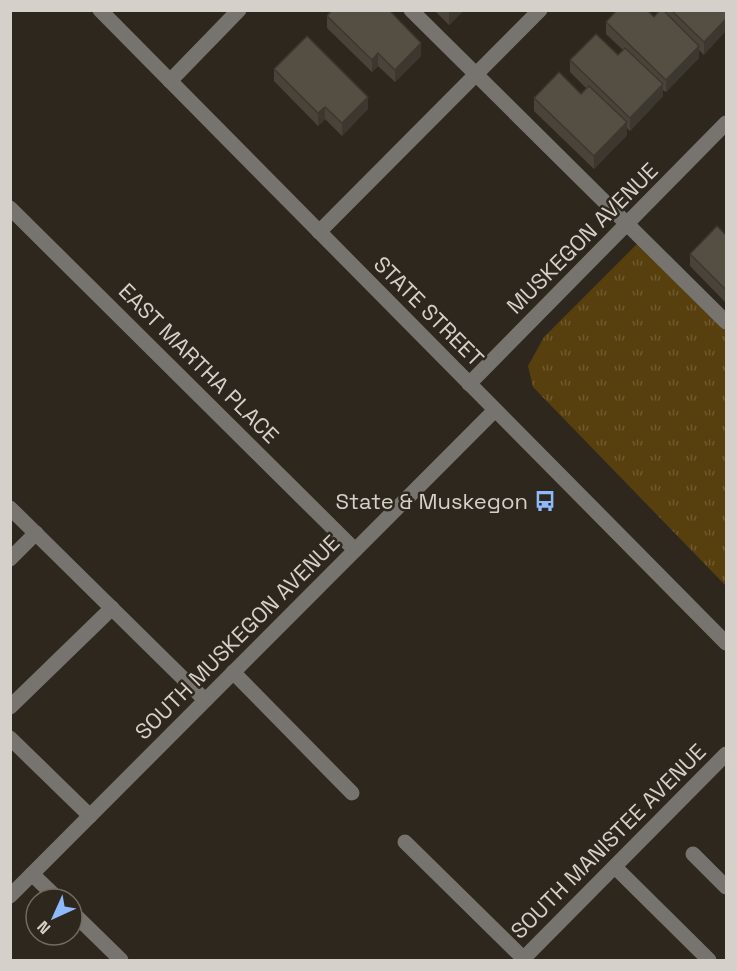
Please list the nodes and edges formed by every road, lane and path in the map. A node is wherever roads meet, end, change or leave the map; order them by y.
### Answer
1 (100, 10) edge
2 (239, 10) edge
3 (411, 10) edge
4 (540, 10) edge
5 (476, 75) junction
6 (170, 81) junction
7 (726, 123) edge
8 (10, 208) edge
9 (627, 224) junction
10 (319, 232) junction
11 (726, 322) edge
12 (469, 384) junction
13 (495, 410) junction
14 (10, 508) edge
15 (36, 533) junction
16 (355, 550) junction
17 (10, 559) edge
18 (112, 608) junction
19 (726, 643) edge
20 (233, 672) junction
21 (205, 700) junction
22 (10, 706) edge
23 (10, 738) edge
24 (726, 754) edge
25 (352, 793) dead end
26 (90, 816) junction
27 (405, 842) dead end
28 (693, 854) dead end
29 (615, 867) junction
30 (32, 874) junction
31 (46, 887) edge
32 (726, 887) edge
33 (10, 896) edge
34 (84, 924) edge
35 (121, 960) edge
36 (523, 960) edge
37 (709, 960) edge

1 - 6 street, STATE STREET
2 - 6 street
3 - 5 street
4 - 5 street
5 - 9 street
5 - 10 street
6 - 10 street, STATE STREET
7 - 9 street, MUSKEGON AVENUE
8 - 16 street, EAST MARTHA PLACE
9 - 11 street
9 - 12 street, MUSKEGON AVENUE
10 - 12 street, STATE STREET
12 - 13 street, STATE STREET
13 - 16 street, SOUTH MUSKEGON AVENUE
13 - 19 street, STATE STREET
14 - 15 street
15 - 17 street
15 - 18 street
16 - 20 street, SOUTH MUSKEGON AVENUE
18 - 21 street
18 - 22 street
20 - 21 street, SOUTH MUSKEGON AVENUE
20 - 25 street
21 - 26 street, SOUTH MUSKEGON AVENUE
23 - 26 street
24 - 29 street, SOUTH MANISTEE AVENUE
26 - 30 street, SOUTH MUSKEGON AVENUE
27 - 36 street
28 - 32 street
29 - 36 street, SOUTH MANISTEE AVENUE
29 - 37 street
30 - 31 street
30 - 33 street, SOUTH MUSKEGON AVENUE
34 - 35 street

